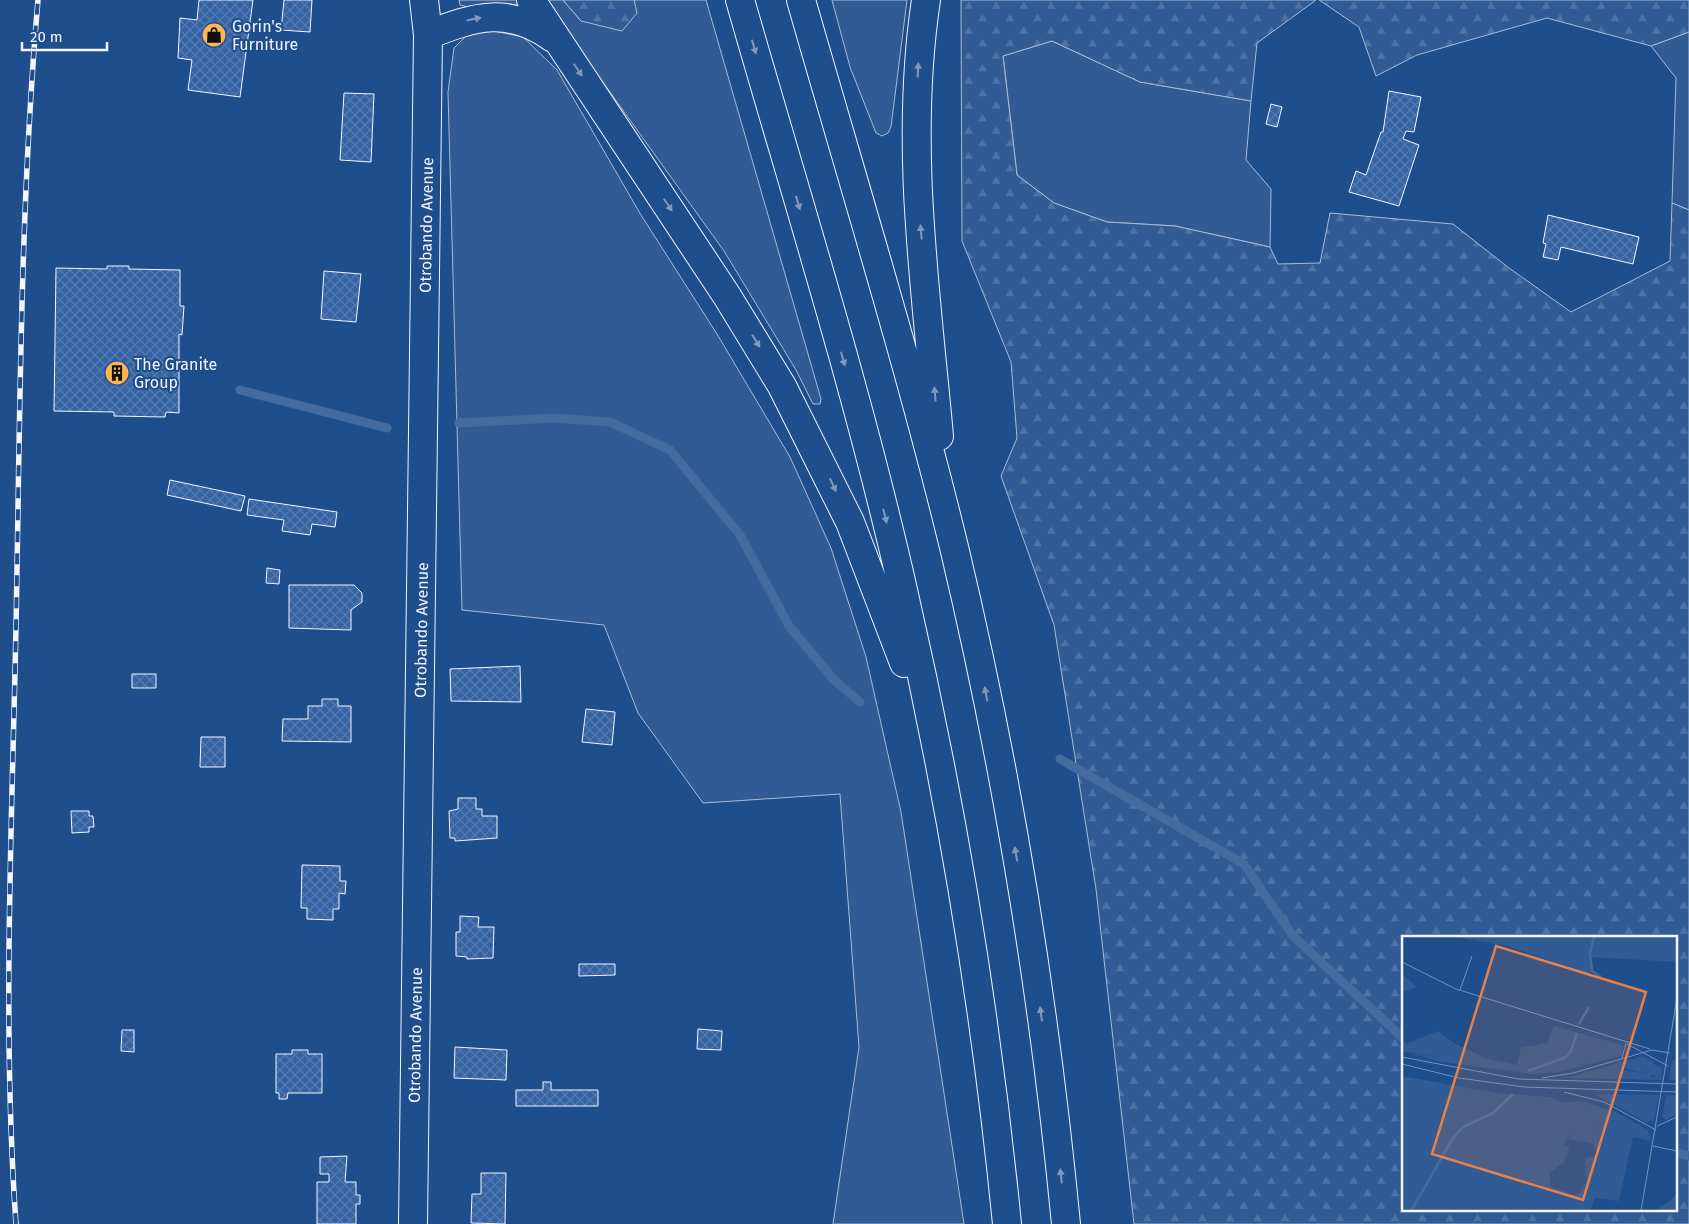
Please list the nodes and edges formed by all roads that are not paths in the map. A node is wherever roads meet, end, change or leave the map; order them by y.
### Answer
1 (424, 0) edge
2 (444, 0) edge
3 (531, 0) edge
4 (740, 0) edge
5 (801, 0) edge
6 (926, 0) edge
7 (428, 35) junction
8 (561, 44) junction
9 (945, 512) junction
10 (946, 790) junction
11 (413, 1224) edge
12 (1007, 1224) edge
13 (1066, 1224) edge

1 - 7 main road, Otrobando Avenue
2 - 7 main road, Otrobando Avenue
3 - 8 main road
4 -> 10 main road
5 - 9 main road
9 -> 6 main road
7 -> 8 main road
7 - 11 main road, Otrobando Avenue
8 -> 10 main road
13 -> 9 main road
10 - 12 main road

